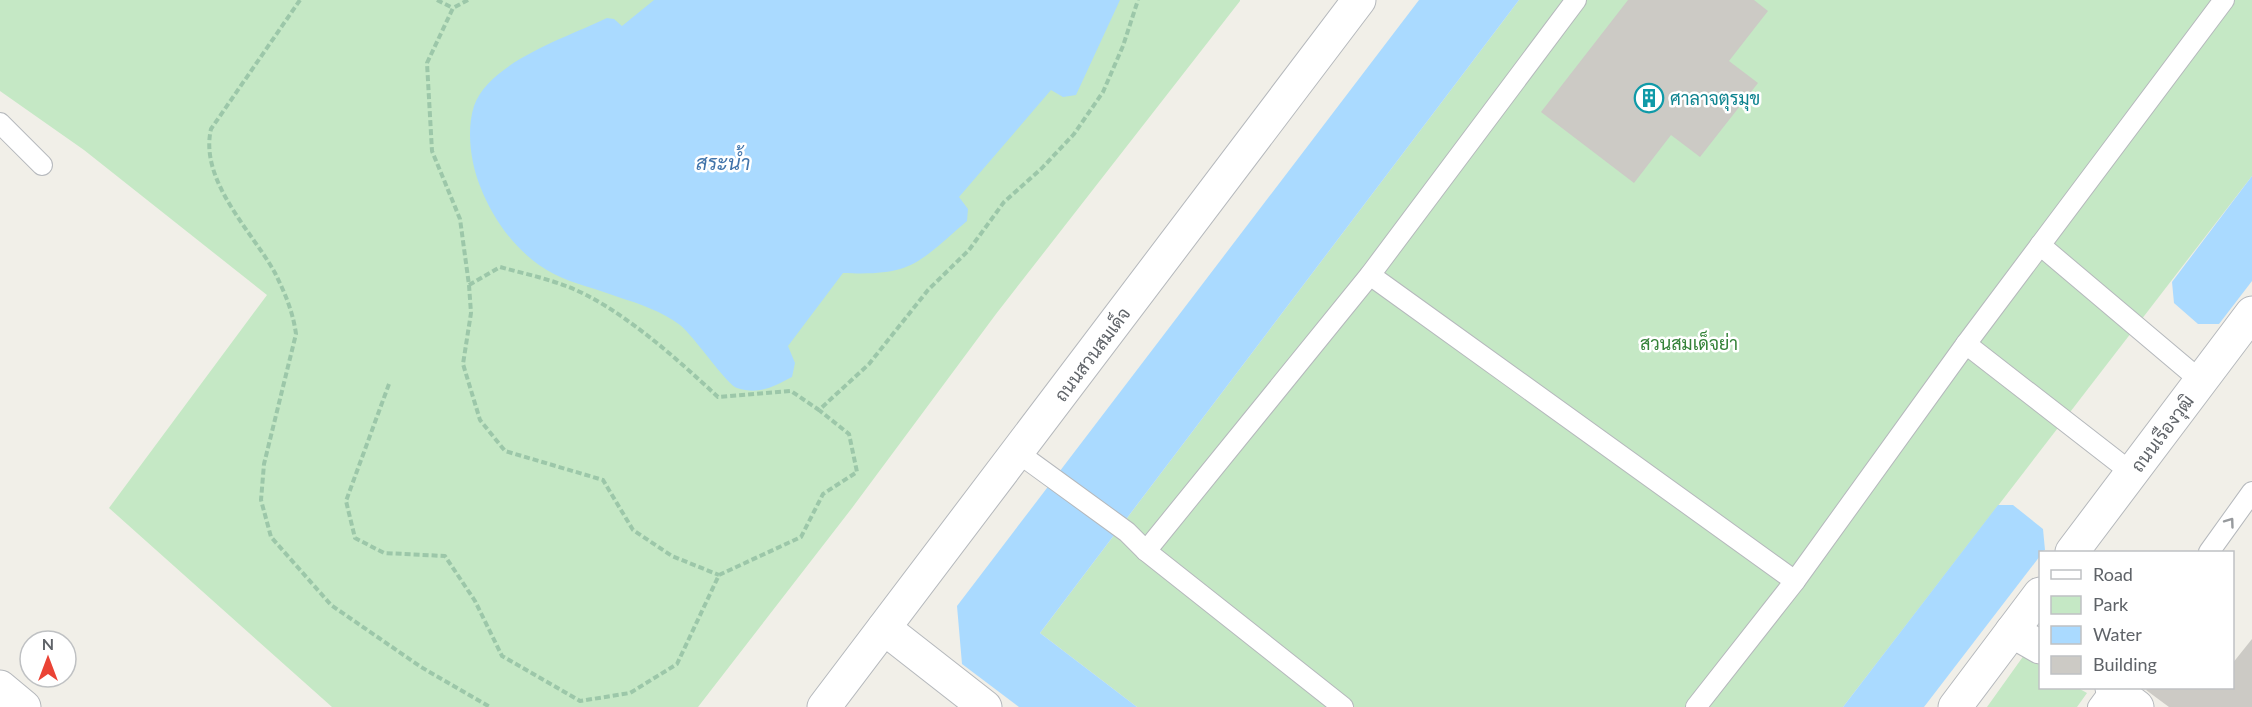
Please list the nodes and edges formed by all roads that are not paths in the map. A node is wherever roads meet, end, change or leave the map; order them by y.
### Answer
1 (1359, 0) edge
2 (2224, 0) edge
3 (1568, 2) edge
4 (0, 123) edge
5 (42, 165) dead end
6 (2040, 245) junction
7 (1370, 275) junction
8 (2252, 313) edge
9 (1966, 344) junction
10 (2201, 381) junction
11 (1030, 462) junction
12 (2132, 473) junction
13 (2252, 492) edge
14 (1146, 550) junction
15 (2073, 551) edge
16 (2210, 551) edge
17 (1795, 581) junction
18 (2039, 595) edge
19 (884, 628) junction
20 (2012, 631) junction
21 (2039, 646) edge
22 (0, 687) edge
23 (2111, 689) edge
24 (2113, 689) edge
25 (24, 707) edge
26 (824, 707) edge
27 (985, 707) edge
28 (1343, 707) edge
29 (1696, 707) edge
30 (1955, 707) edge
31 (2098, 707) edge
32 (2137, 707) edge

1 - 11 street, ถนนสวนสมเด็จ
2 - 6 lane
3 - 7 lane
4 - 5 lane
6 - 9 lane
6 - 10 lane
7 - 14 lane
7 - 17 lane
8 - 10 street, ถนนเรืองวุฒิ
9 - 12 lane
9 - 17 lane
10 - 12 street, ถนนเรืองวุฒิ
11 - 14 lane
11 - 19 street, ถนนสวนสมเด็จ
12 - 15 street, ถนนเรืองวุฒิ
16 -> 13 lane
14 - 28 lane
17 - 29 lane
18 - 20 street
19 - 26 street, ถนนสวนสมเด็จ
19 - 27 street
20 - 21 street
20 - 30 street
22 - 25 street
23 - 31 lane
24 - 32 street

